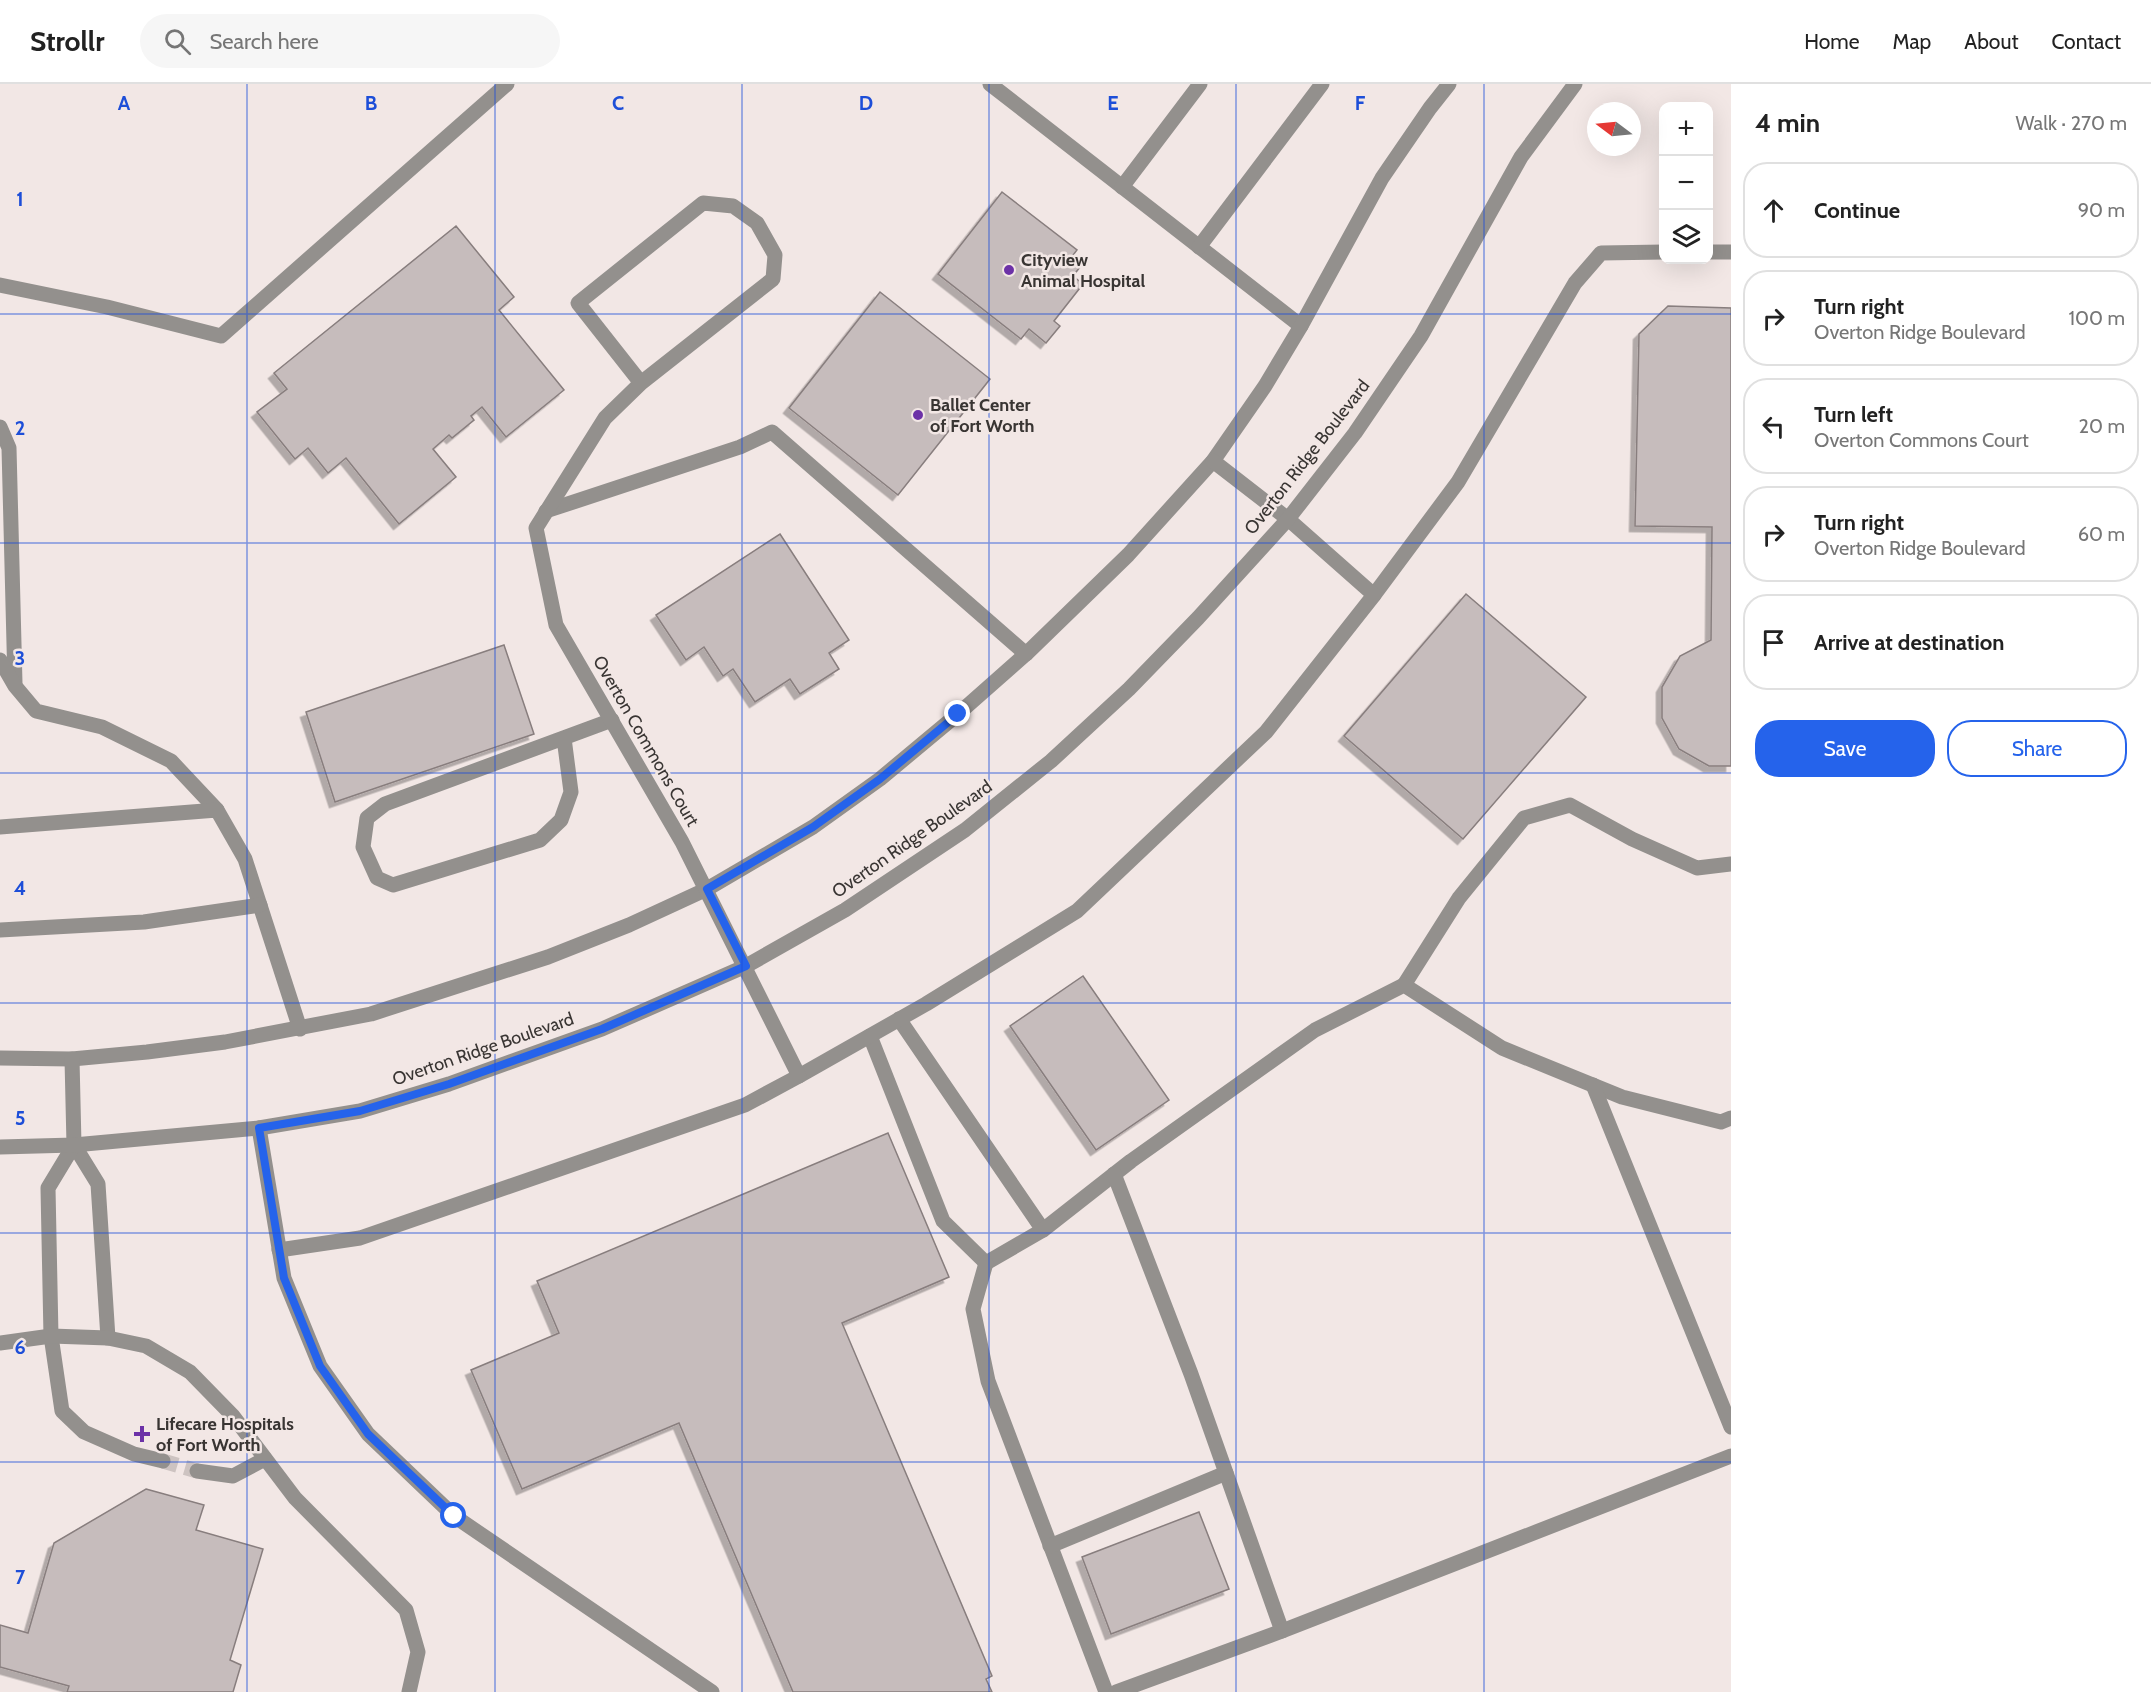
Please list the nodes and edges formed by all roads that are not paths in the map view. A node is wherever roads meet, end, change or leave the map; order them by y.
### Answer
1 (507, 84) edge
2 (990, 84) edge
3 (1200, 84) edge
4 (1322, 84) edge
5 (1449, 84) edge
6 (1575, 84) edge
7 (1122, 187) junction
8 (1199, 247) junction
9 (1659, 252) edge
10 (1713, 252) edge
11 (1731, 252) edge
12 (0, 285) edge
13 (1301, 326) junction
14 (641, 383) junction
15 (0, 427) edge
16 (1213, 460) junction
17 (546, 511) junction
18 (1288, 519) junction
19 (1374, 595) junction
20 (1026, 654) junction
21 (0, 660) edge
22 (15, 686) junction
23 (612, 720) junction
24 (564, 738) junction
25 (217, 810) junction
26 (0, 827) edge
27 (1731, 864) edge
28 (707, 889) junction
29 (260, 905) junction
30 (0, 930) edge
31 (746, 966) junction
32 (1404, 985) junction
33 (899, 1019) junction
34 (300, 1029) junction
35 (870, 1036) junction
36 (0, 1058) edge
37 (72, 1059) junction
38 (800, 1076) junction
39 (1593, 1085) junction
40 (1731, 1118) edge
41 (259, 1128) junction
42 (74, 1145) junction
43 (0, 1147) edge
44 (1114, 1174) junction
45 (1043, 1230) junction
46 (279, 1250) junction
47 (986, 1263) junction
48 (51, 1336) junction
49 (108, 1338) junction
50 (0, 1343) edge
51 (1731, 1427) edge
52 (1731, 1456) edge
53 (266, 1460) junction
54 (163, 1461) tunnel mouth
55 (197, 1471) tunnel mouth
56 (1226, 1473) junction
57 (1050, 1546) junction
58 (1282, 1631) junction
59 (409, 1692) edge
60 (712, 1692) edge
61 (1106, 1692) edge
62 (1116, 1692) edge

1 - 12 street
2 - 7 street
3 - 7 street
4 - 8 street
5 - 13 street
6 - 18 street, Overton Ridge Boulevard
7 - 8 street
8 - 13 street
9 - 19 street
10 - 11 street
13 - 16 street
14 - 14 street
14 - 17 street
15 - 22 street
16 - 18 street
16 - 20 street
17 - 20 street
17 - 23 street, Overton Commons Court
18 - 19 street
18 - 31 street, Overton Ridge Boulevard
19 - 33 street
20 - 28 street
21 - 22 street
22 - 25 street
23 - 24 street
23 - 28 street, Overton Commons Court
24 - 24 street
25 - 26 street
25 - 29 street
27 - 32 street
28 - 31 street, Overton Commons Court
28 - 34 street
29 - 30 street
29 - 34 street
31 - 38 street, Overton Commons Court
31 - 41 street, Overton Ridge Boulevard
32 - 39 street
32 - 44 street
33 - 35 street
33 - 45 street
34 - 37 street
35 - 38 street
35 - 47 street
36 - 37 street
37 - 42 street
38 - 46 street
39 - 40 street
39 - 51 street
41 - 42 street, Overton Ridge Boulevard
41 - 46 street
42 - 43 street, Overton Ridge Boulevard
42 - 48 street
42 - 49 street
44 - 45 street
44 - 56 street
45 - 47 street
46 - 60 street
47 - 57 street
48 - 49 street
48 - 50 street
48 - 54 street
49 - 53 street
52 - 58 street
53 - 55 street
53 - 59 street
56 - 57 street
56 - 58 street
57 - 61 street
58 - 62 street

